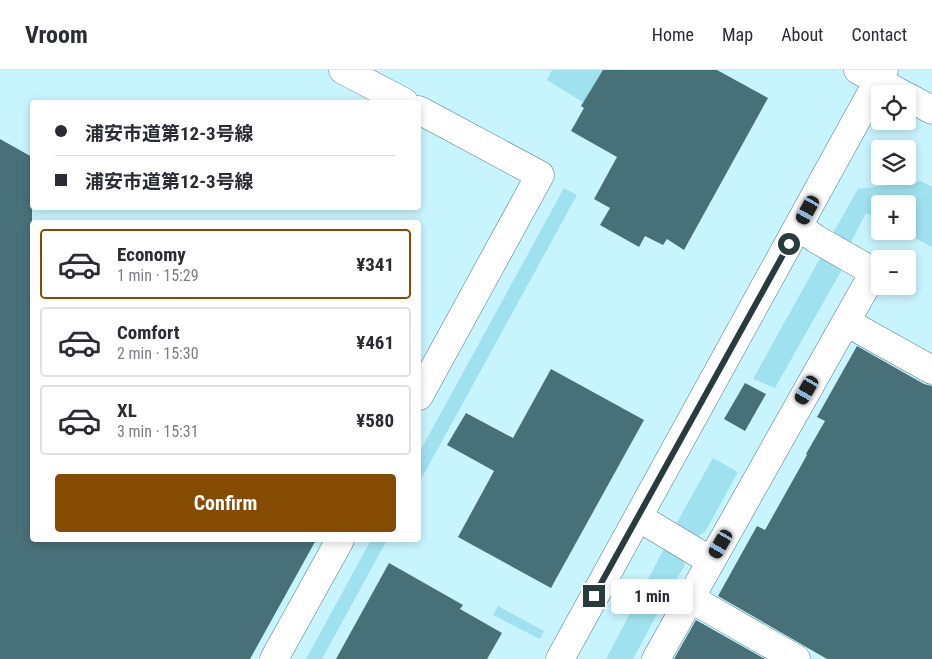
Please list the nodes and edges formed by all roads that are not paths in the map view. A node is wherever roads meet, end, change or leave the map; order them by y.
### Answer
1 (343, 70) edge
2 (874, 74) edge
3 (889, 85) edge
4 (400, 100) edge
5 (916, 101) edge
6 (932, 110) edge
7 (421, 111) edge
8 (798, 226) junction
9 (846, 322) junction
10 (932, 370) edge
11 (421, 392) edge
12 (638, 517) junction
13 (339, 542) edge
14 (711, 561) junction
15 (690, 598) junction
16 (274, 659) edge
17 (560, 659) edge
18 (656, 659) edge
19 (796, 659) edge

1 - 4 street
2 - 3 street
2 - 8 street
5 - 6 street
7 - 11 street
8 - 9 street
8 - 12 street
9 - 10 street
9 - 14 street
12 - 14 street
12 - 17 street
13 - 16 street
14 - 15 street
15 - 18 street
15 - 19 street

